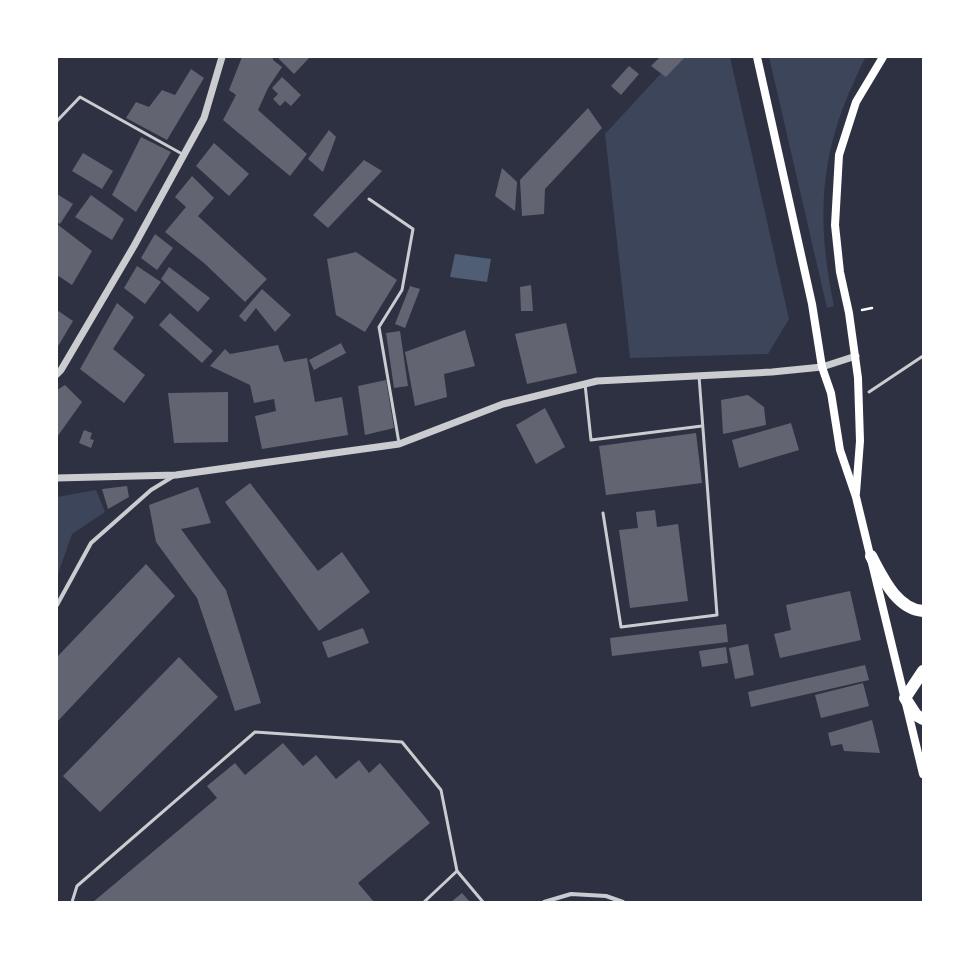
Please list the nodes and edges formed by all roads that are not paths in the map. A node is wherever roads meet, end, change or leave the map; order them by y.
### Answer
1 (222, 57) edge
2 (757, 57) edge
3 (883, 57) edge
4 (57, 121) edge
5 (184, 155) junction
6 (369, 199) dead end
7 (856, 356) junction
8 (923, 356) edge
9 (822, 367) junction
10 (57, 374) edge
11 (699, 376) junction
12 (585, 384) junction
13 (869, 392) dead end
14 (702, 426) junction
15 (399, 444) junction
16 (176, 475) junction
17 (57, 478) edge
18 (856, 497) junction
19 (603, 513) dead end
20 (871, 556) junction
21 (57, 605) edge
22 (923, 611) edge
23 (923, 671) edge
24 (905, 698) junction
25 (923, 718) edge
26 (923, 774) edge
27 (457, 871) junction
28 (429, 898) junction
29 (72, 902) edge
30 (424, 902) edge
31 (433, 902) edge
32 (483, 902) edge
33 (544, 902) edge
34 (623, 902) edge

1 - 5 street
2 - 9 main road
3 - 7 main road
4 - 5 lane
5 - 10 street
6 - 15 lane
7 - 9 street
7 - 18 main road
8 - 13 lane
9 - 11 street
9 - 18 main road
11 - 12 street
11 - 14 lane
12 - 14 lane
12 - 15 street
14 - 19 lane
15 - 16 street
16 - 17 street
16 - 21 street
18 - 20 main road
20 - 22 highway
20 - 24 main road
23 - 24 highway
24 - 25 highway
24 - 26 main road
27 - 28 lane
27 - 29 lane
27 - 32 lane
28 - 30 lane
28 - 31 lane
33 - 34 street

